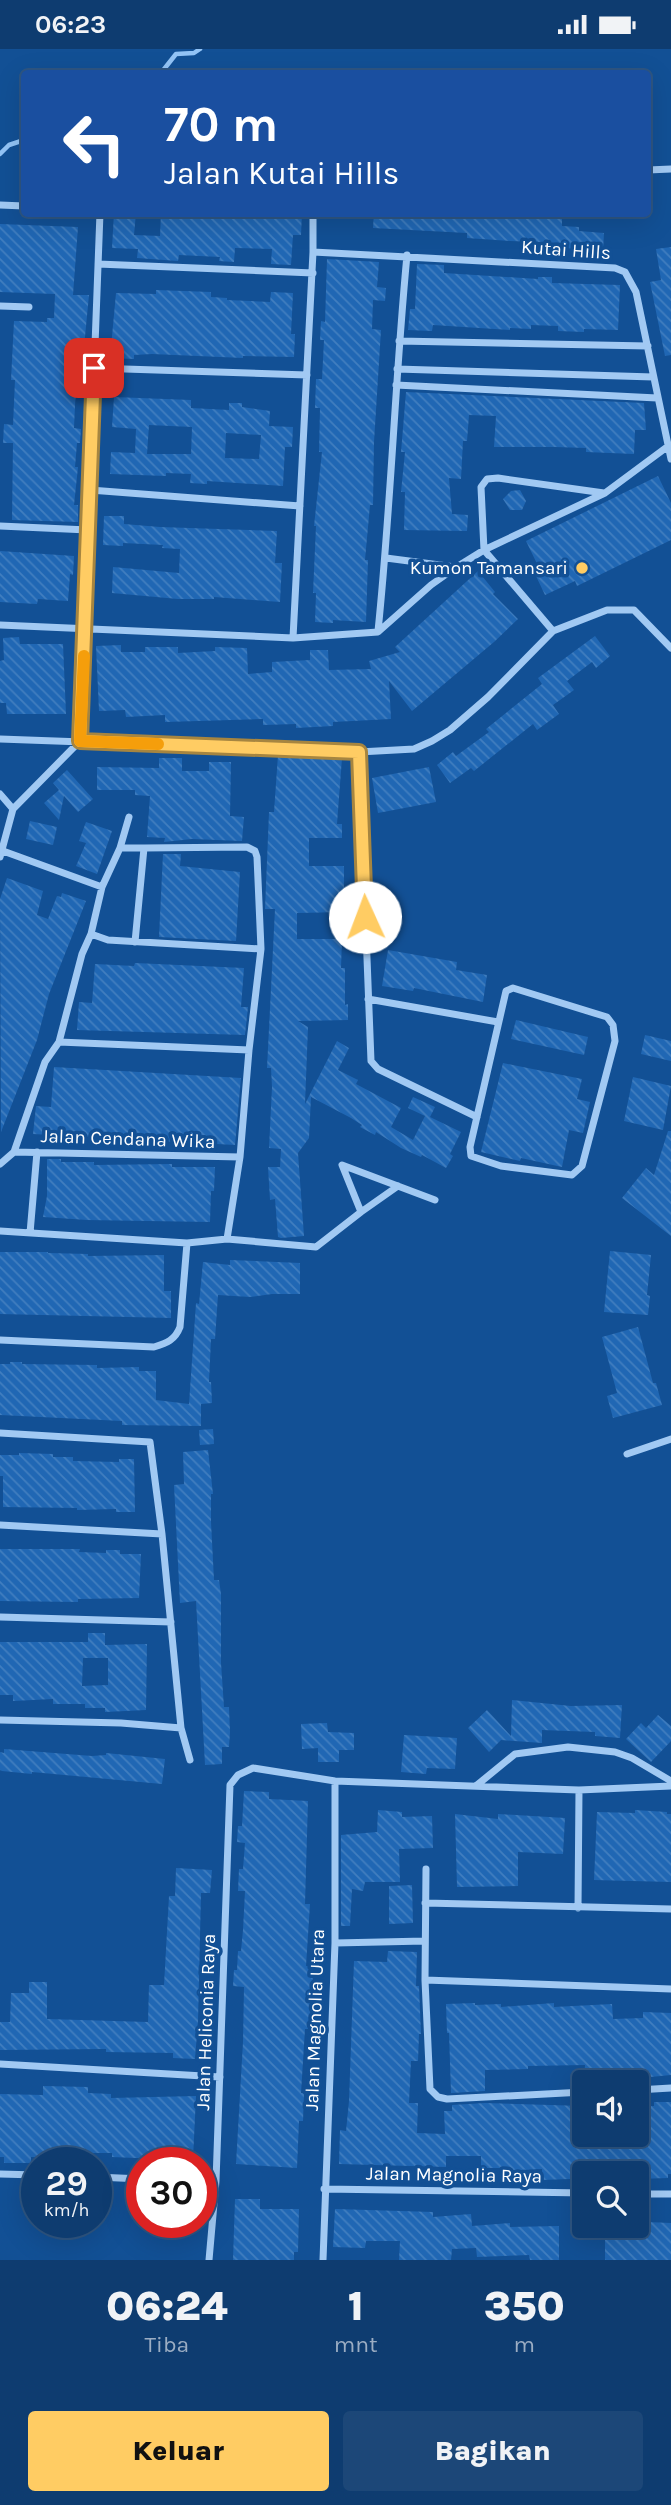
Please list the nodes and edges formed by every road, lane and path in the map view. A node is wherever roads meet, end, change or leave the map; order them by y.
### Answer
1 (671, 169) edge
2 (651, 170) edge
3 (0, 205) edge
4 (21, 206) edge
5 (100, 217) edge
6 (313, 217) edge
7 (313, 252) junction
8 (407, 255) junction
9 (98, 264) junction
10 (313, 272) junction
11 (0, 306) edge
12 (29, 307) dead end
13 (399, 341) junction
14 (648, 347) junction
15 (94, 368) junction
16 (397, 369) junction
17 (307, 375) junction
18 (653, 377) junction
19 (396, 385) junction
20 (657, 398) junction
21 (667, 447) junction
22 (671, 459) edge
23 (90, 490) junction
24 (605, 493) junction
25 (300, 506) junction
26 (0, 526) edge
27 (88, 530) junction
28 (484, 549) junction
29 (386, 558) junction
30 (455, 568) junction
31 (0, 625) edge
32 (85, 628) junction
33 (553, 631) junction
34 (378, 632) junction
35 (293, 638) junction
36 (671, 647) edge
37 (0, 739) edge
38 (80, 741) junction
39 (359, 752) junction
40 (0, 794) edge
41 (13, 809) junction
42 (130, 817) dead end
43 (120, 848) junction
44 (144, 848) junction
45 (1, 854) edge
46 (102, 887) junction
47 (90, 934) junction
48 (135, 942) junction
49 (261, 949) junction
50 (368, 999) junction
51 (498, 1022) junction
52 (59, 1042) junction
53 (249, 1050) junction
54 (477, 1117) junction
55 (14, 1152) junction
56 (37, 1152) junction
57 (240, 1157) junction
58 (0, 1164) edge
59 (398, 1186) junction
60 (435, 1200) dead end
61 (360, 1212) junction
62 (0, 1231) edge
63 (30, 1233) junction
64 (227, 1239) junction
65 (187, 1243) junction
66 (0, 1340) edge
67 (0, 1433) edge
68 (671, 1439) edge
69 (627, 1454) dead end
70 (0, 1525) edge
71 (162, 1534) junction
72 (0, 1617) edge
73 (171, 1622) junction
74 (0, 1720) edge
75 (181, 1728) junction
76 (190, 1760) dead end
77 (335, 1781) junction
78 (671, 1784) edge
79 (476, 1785) junction
80 (579, 1790) junction
81 (426, 1869) dead end
82 (425, 1903) junction
83 (578, 1908) junction
84 (671, 1909) edge
85 (425, 1941) junction
86 (335, 1943) junction
87 (425, 1980) junction
88 (671, 1989) edge
89 (0, 2064) edge
90 (220, 2077) junction
91 (671, 2088) edge
92 (649, 2089) edge
93 (572, 2093) edge
94 (217, 2155) edge
95 (0, 2174) edge
96 (21, 2175) edge
97 (324, 2189) junction
98 (572, 2193) edge
99 (649, 2194) edge
100 (671, 2194) edge
101 (211, 2238) edge
102 (209, 2260) edge
103 (323, 2260) edge

1 - 2 street
3 - 4 street
5 - 9 street
6 - 7 street
7 - 8 street, Kutai Hills
7 - 10 street
8 - 13 street
8 - 14 street, Kutai Hills
9 - 10 street
9 - 15 street
10 - 17 street
11 - 12 street
13 - 14 street
13 - 16 street
14 - 18 street, Kutai Hills
15 - 17 street
15 - 23 street
16 - 18 street
16 - 19 street
17 - 25 street
18 - 20 street, Kutai Hills
19 - 20 street
19 - 29 street
20 - 21 street, Kutai Hills
21 - 22 street, Kutai Hills
21 - 24 street
23 - 25 street
23 - 27 street
24 - 28 street
24 - 28 street
25 - 35 street
26 - 27 street
27 - 32 street
28 - 30 street
28 - 33 street
29 - 30 street
29 - 34 street
30 - 34 street
31 - 32 street
32 - 35 street
32 - 38 street
33 - 36 street
33 - 39 street
34 - 35 street
37 - 38 street
38 - 39 street
38 - 41 street
39 - 50 street
40 - 41 street
41 - 45 street
42 - 43 street, Jalan Cendana Wika
43 - 44 street
43 - 46 street, Jalan Cendana Wika
44 - 48 street
44 - 49 street, Jalan Cendana Wika
45 - 46 street
46 - 47 street, Jalan Cendana Wika
47 - 48 street
47 - 52 street, Jalan Cendana Wika
48 - 49 street
49 - 53 street, Jalan Cendana Wika
50 - 51 street
50 - 54 street
51 - 54 street
51 - 54 street
52 - 53 street
52 - 55 street, Jalan Cendana Wika
53 - 57 street, Jalan Cendana Wika
55 - 56 street, Jalan Cendana Wika
55 - 58 street, Jalan Cendana Wika
56 - 57 street, Jalan Cendana Wika
56 - 63 street
57 - 64 street, Jalan Cendana Wika
59 - 60 street
59 - 61 street
59 - 61 street
61 - 64 street
62 - 63 street
63 - 65 street
64 - 65 street
65 - 66 street
67 - 71 street
68 - 69 street
70 - 71 street
71 - 73 street
72 - 73 street
73 - 75 street
74 - 75 street
75 - 76 street
77 - 79 street
77 - 86 street, Jalan Magnolia Utara
77 - 90 street, Jalan Heliconia Raya
78 - 79 street
78 - 80 street
79 - 80 street
80 - 83 street
81 - 82 street
82 - 83 street
82 - 85 street
83 - 84 street
85 - 86 street
85 - 87 street
86 - 97 street, Jalan Magnolia Utara
87 - 88 street
87 - 93 street
89 - 90 street
90 - 94 street, Jalan Heliconia Raya
91 - 92 street
95 - 96 street
97 - 98 street, Jalan Magnolia Raya
97 - 103 street, Jalan Magnolia Utara
99 - 100 street
101 - 102 street, Jalan Heliconia Raya

